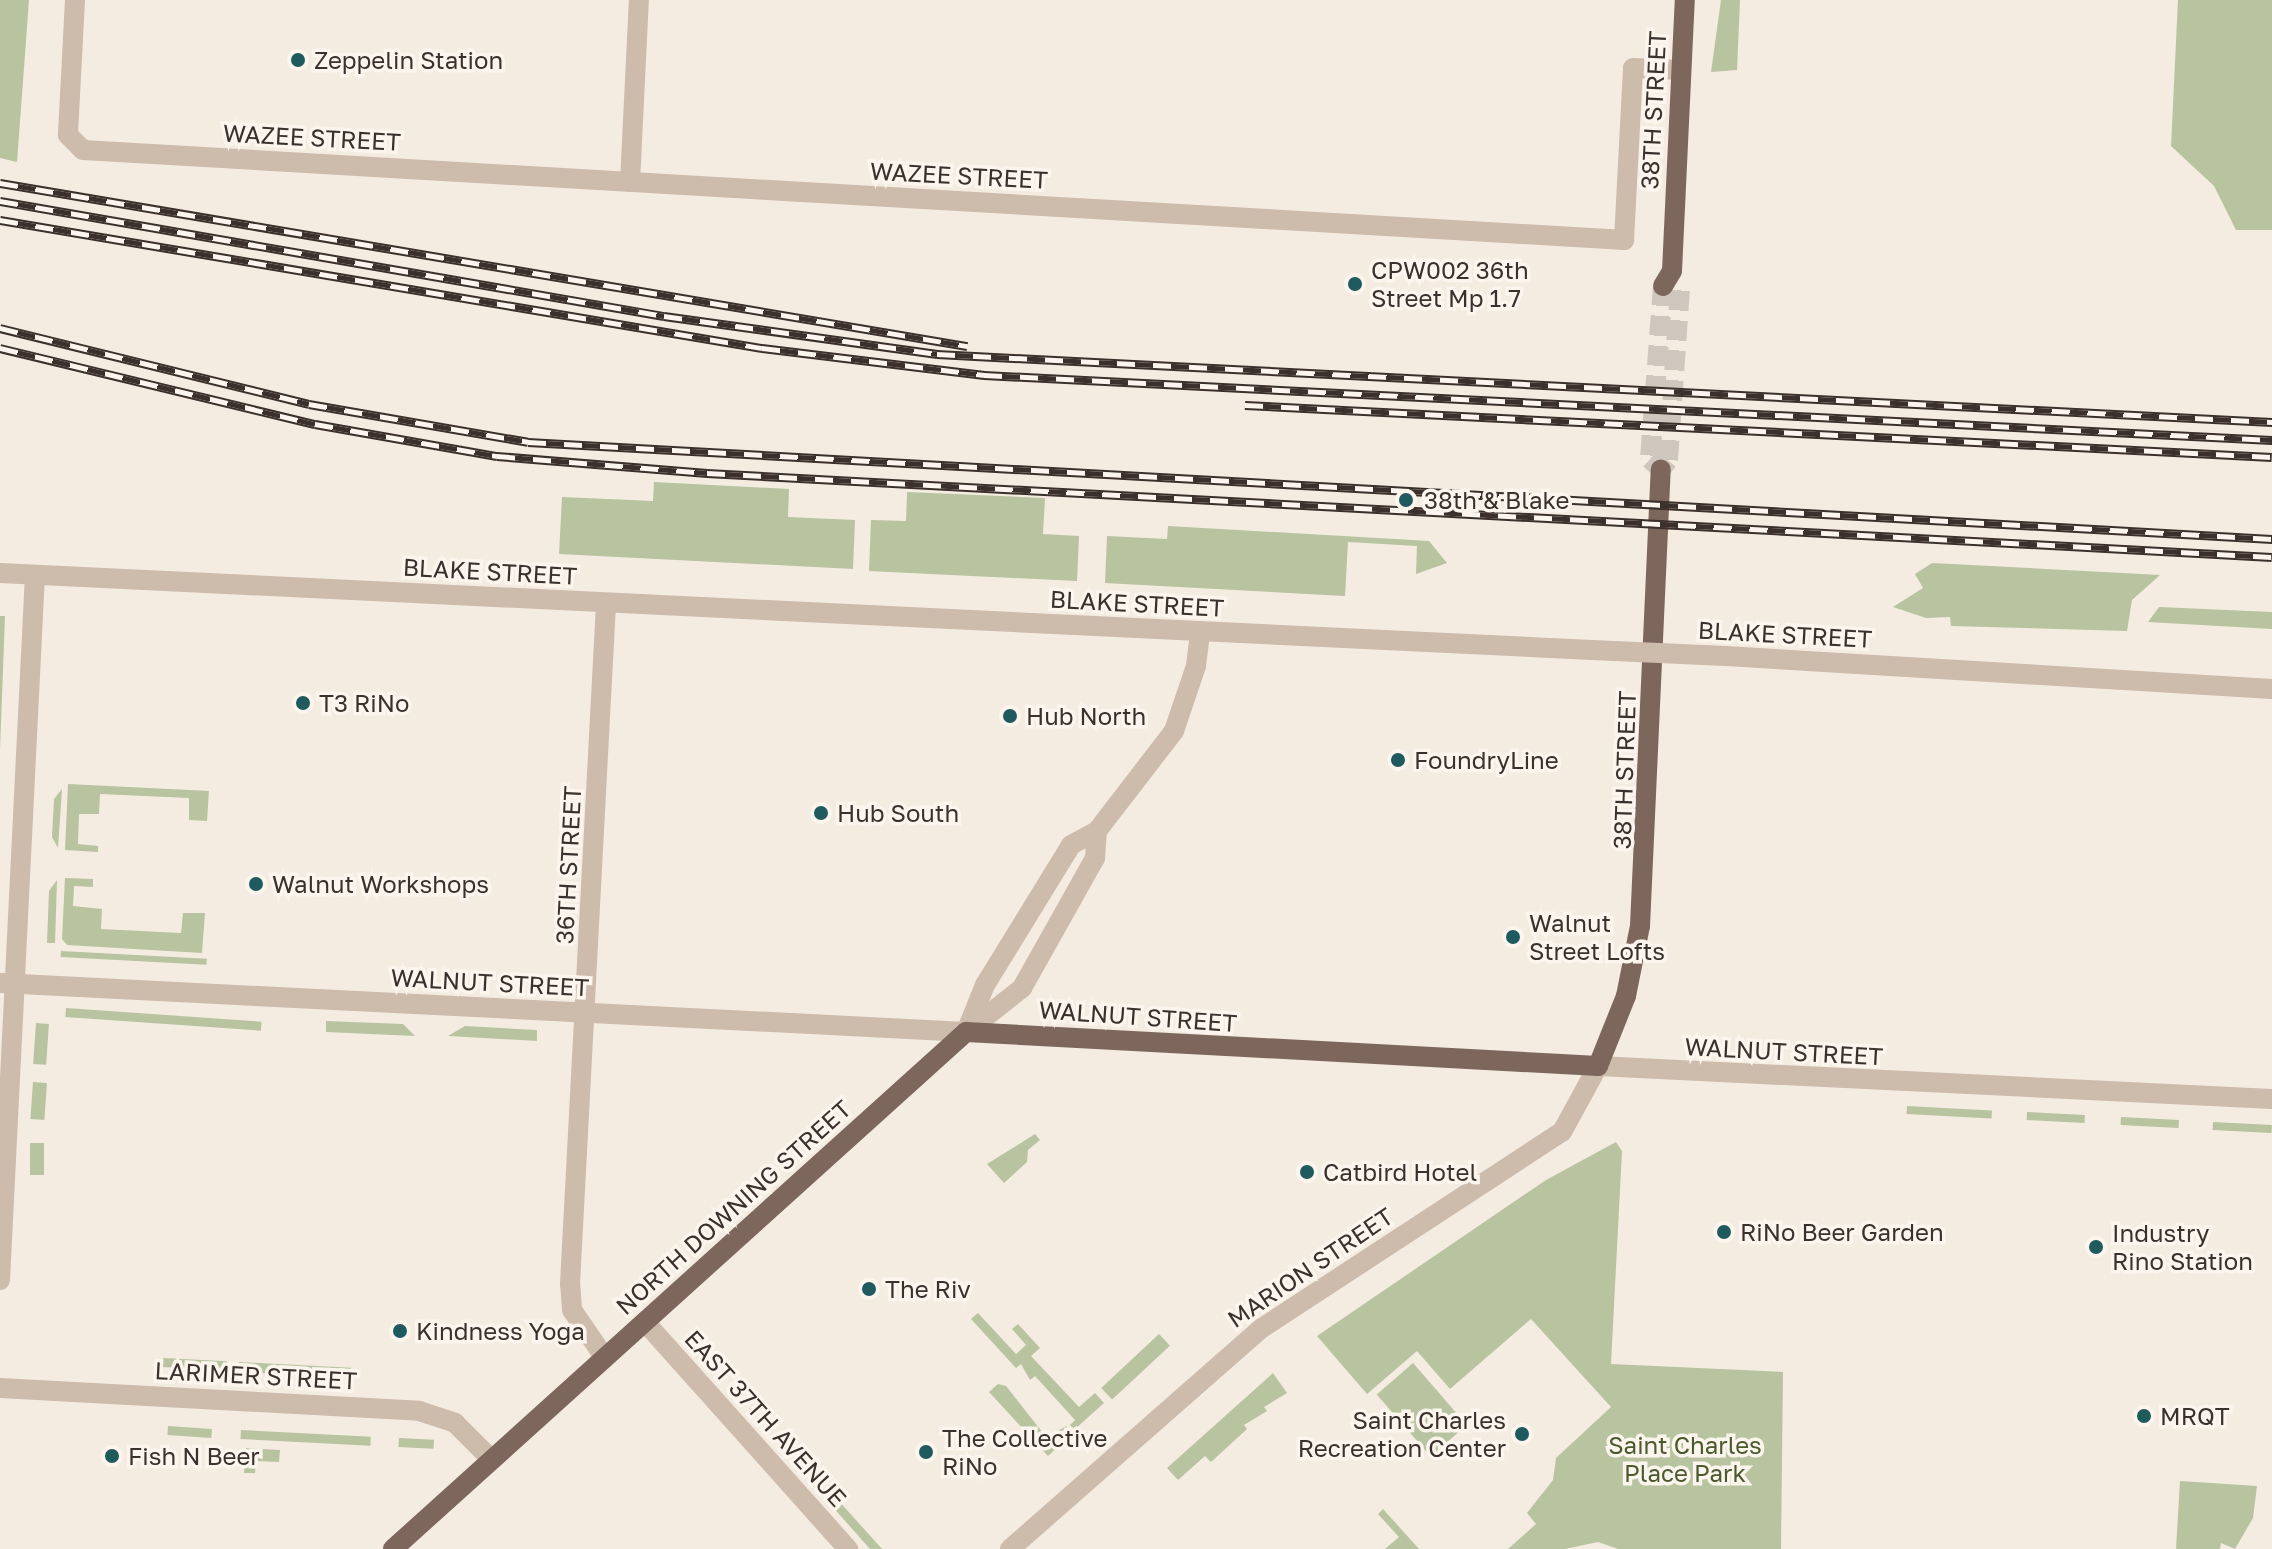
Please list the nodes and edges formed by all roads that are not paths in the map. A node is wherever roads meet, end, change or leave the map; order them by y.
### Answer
1 (75, 0) edge
2 (639, 0) edge
3 (1685, 0) edge
4 (1681, 70) junction
5 (630, 182) junction
6 (1672, 281) tunnel mouth
7 (1661, 469) dead end
8 (0, 573) edge
9 (35, 575) junction
10 (606, 603) junction
11 (1200, 632) junction
12 (2272, 689) edge
13 (1097, 831) junction
14 (7, 984) edge
15 (587, 1012) junction
16 (966, 1032) junction
17 (1598, 1066) junction
18 (2272, 1099) edge
19 (0, 1280) edge
20 (645, 1322) junction
21 (605, 1358) junction
22 (0, 1388) edge
23 (492, 1460) junction
24 (393, 1549) edge
25 (848, 1549) edge
26 (1010, 1549) edge

1 - 5 street, WAZEE STREET
2 - 5 street
3 - 4 main road, 38TH STREET
4 - 5 street, WAZEE STREET
4 - 6 main road, 38TH STREET
7 - 17 main road, 38TH STREET
8 - 9 street, BLAKE STREET
9 - 10 street, BLAKE STREET
9 - 14 street
10 - 11 street, BLAKE STREET
10 - 15 street, 36TH STREET
11 - 12 street, BLAKE STREET, bridge
11 - 13 street, NORTH DOWNING STREET
13 - 16 street, NORTH DOWNING STREET
13 - 16 street, NORTH DOWNING STREET
14 - 15 street, WALNUT STREET
14 - 19 street
15 - 16 street, WALNUT STREET
15 - 21 street, 36TH STREET
16 - 17 main road, WALNUT STREET
16 - 20 main road, NORTH DOWNING STREET
17 - 18 street, WALNUT STREET
17 - 26 street, MARION STREET
20 - 21 main road, NORTH DOWNING STREET
20 - 25 street, EAST 37TH AVENUE
21 - 23 main road, NORTH DOWNING STREET
22 - 23 street, LARIMER STREET
23 - 24 main road, NORTH DOWNING STREET

